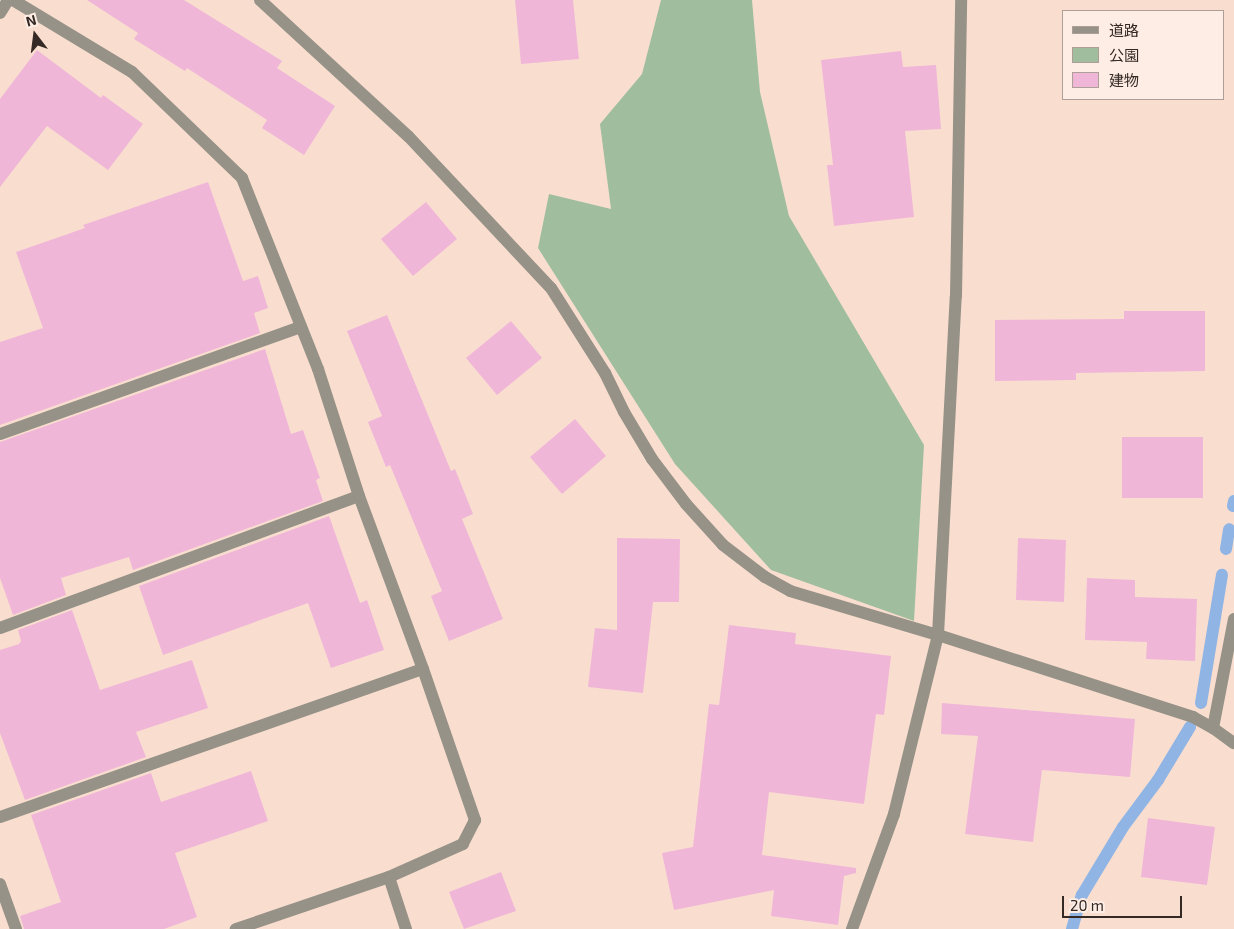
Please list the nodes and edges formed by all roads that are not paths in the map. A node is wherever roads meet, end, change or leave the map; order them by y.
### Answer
1 (8, 0) edge
2 (13, 0) edge
3 (260, 0) edge
4 (961, 0) edge
5 (0, 13) edge
6 (302, 327) junction
7 (0, 434) edge
8 (359, 496) junction
9 (1234, 619) edge
10 (0, 628) edge
11 (938, 635) junction
12 (423, 669) junction
13 (1213, 728) junction
14 (1234, 743) edge
15 (0, 817) edge
16 (389, 877) junction
17 (0, 884) edge
18 (16, 929) edge
19 (236, 929) edge
20 (406, 929) edge
21 (852, 929) edge

1 - 5 street
2 - 6 street
3 - 11 street
4 - 11 street
6 - 7 street
6 - 8 street
8 - 10 street
8 - 12 street
9 - 13 street
11 - 13 street
11 - 21 street
12 - 15 street
12 - 16 street
13 - 14 street
16 - 19 street
16 - 20 street
17 - 18 street

